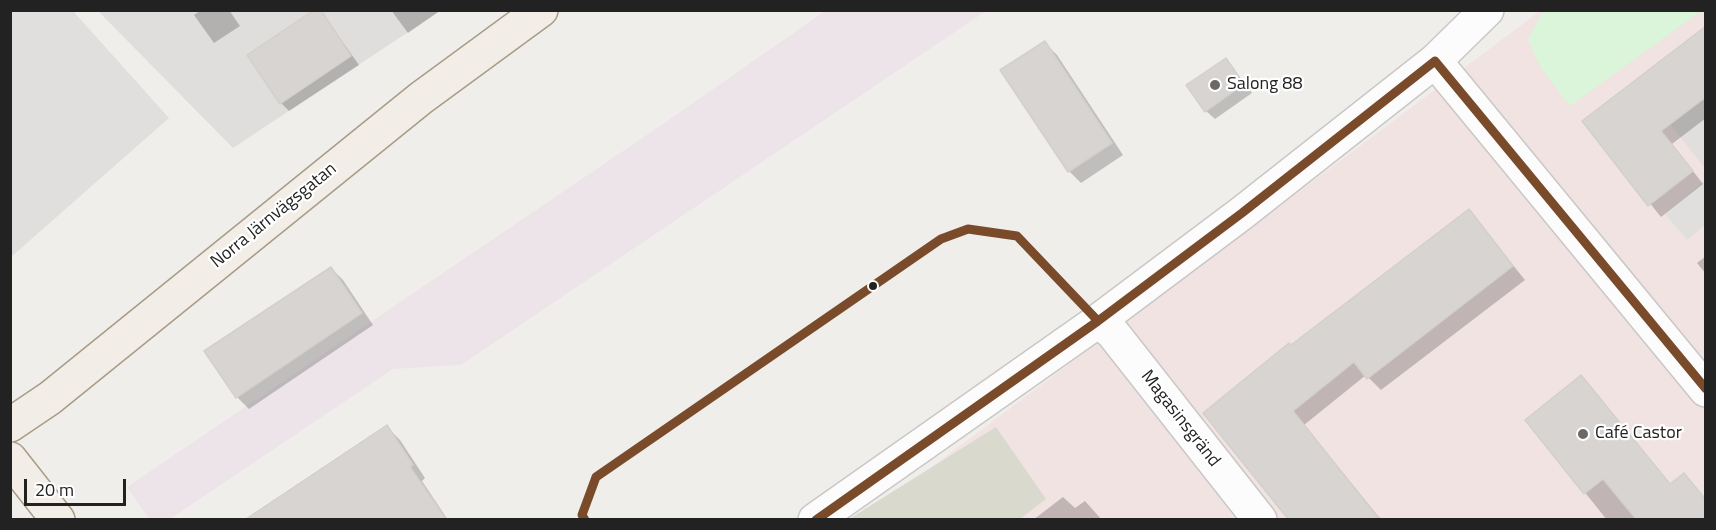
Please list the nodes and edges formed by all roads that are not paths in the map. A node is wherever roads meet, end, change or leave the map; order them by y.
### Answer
1 (541, 10) edge
2 (1487, 10) edge
3 (1435, 62) junction
4 (1098, 321) junction
5 (1706, 390) edge
6 (10, 425) edge
7 (10, 459) edge
8 (58, 519) edge
9 (815, 519) edge
10 (1260, 519) edge

1 - 6 main road, Norra Järnvägsgatan
2 - 3 street
3 - 4 street
3 - 5 street
4 - 9 street
4 - 10 street, Magasinsgränd
7 - 8 main road

